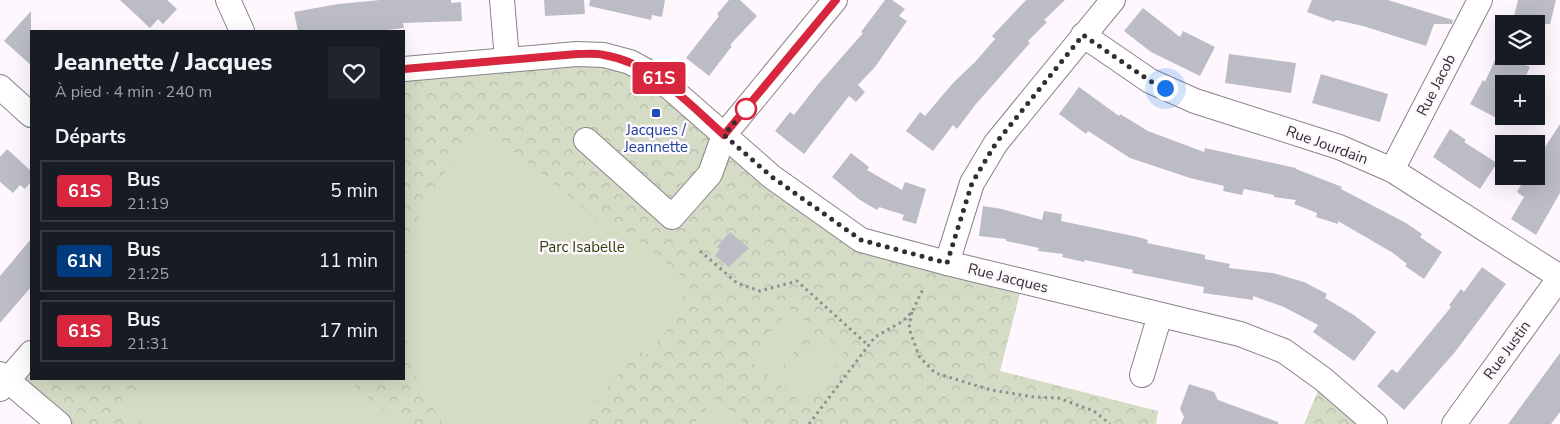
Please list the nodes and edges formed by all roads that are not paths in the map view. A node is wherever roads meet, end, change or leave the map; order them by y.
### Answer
1 (228, 0) edge
2 (502, 0) edge
3 (836, 0) edge
4 (1113, 0) edge
5 (1480, 0) edge
6 (242, 30) edge
7 (1083, 35) junction
8 (507, 59) junction
9 (405, 70) edge
10 (0, 87) edge
11 (30, 114) edge
12 (724, 135) junction
13 (586, 140) dead end
14 (1392, 170) junction
15 (947, 263) junction
16 (1560, 277) edge
17 (1160, 315) junction
18 (30, 354) edge
19 (1142, 375) dead end
20 (2, 381) edge
21 (59, 424) edge
22 (1375, 424) edge
23 (1454, 424) edge

1 - 6 street
2 - 8 street
3 - 12 street
4 - 7 street
5 - 14 street, Rue Jacob
7 - 14 street, Rue Jourdain
7 - 15 street
8 - 9 street, Rue Jacques
8 - 12 street, Rue Jacques
10 - 11 street
12 - 13 street
12 - 15 street, Rue Jacques
14 - 16 street, Rue Jourdain
15 - 17 street, Rue Jacques
16 - 23 street, Rue Justin
17 - 19 street
17 - 22 street, Rue Jacques
18 - 20 street
20 - 21 street

